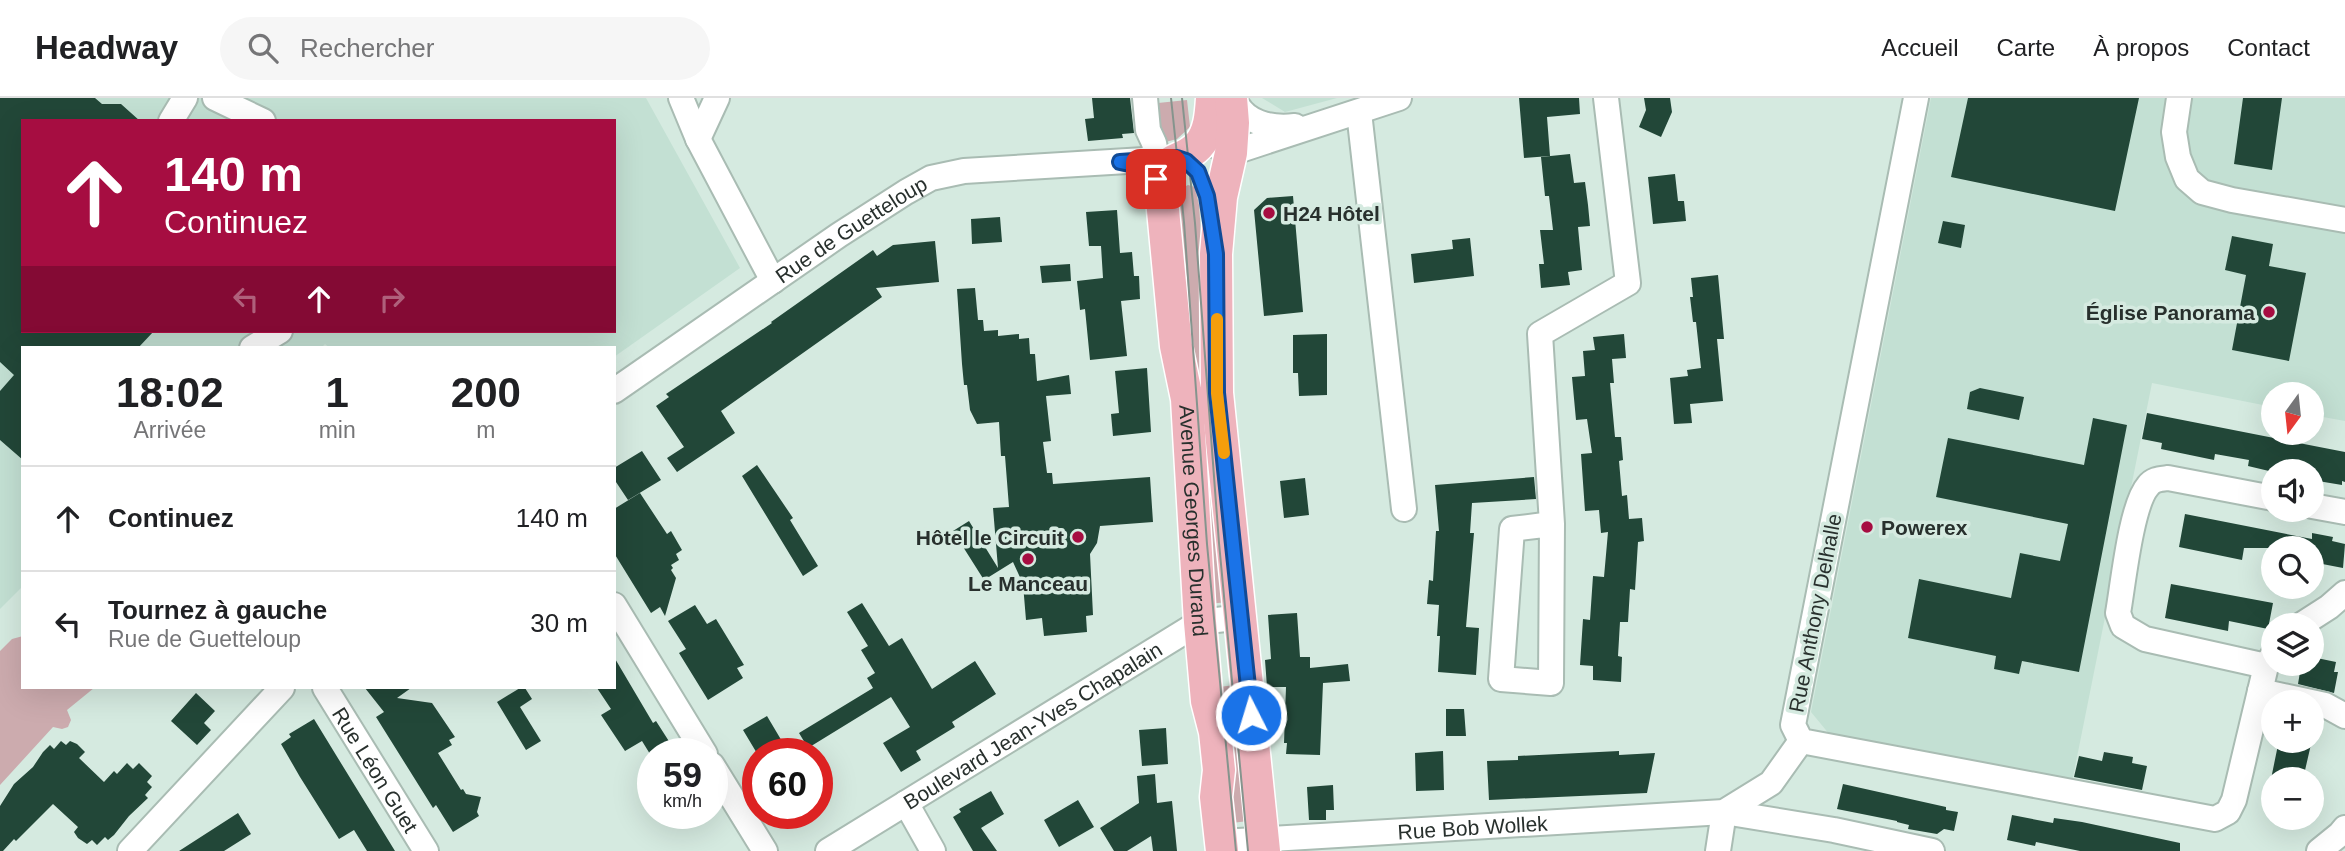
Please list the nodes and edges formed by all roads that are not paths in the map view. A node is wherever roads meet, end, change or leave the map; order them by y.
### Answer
1 (185, 98) edge
2 (215, 98) edge
3 (681, 98) edge
4 (717, 98) edge
5 (1145, 98) edge
6 (1399, 98) edge
7 (1606, 98) edge
8 (1916, 98) edge
9 (2179, 98) edge
10 (1222, 103) edge
11 (1359, 111) junction
12 (172, 119) edge
13 (259, 119) edge
14 (1320, 123) junction
15 (698, 139) junction
16 (1231, 153) junction
17 (1166, 169) junction
18 (2345, 220) edge
19 (1216, 254) junction
20 (773, 281) junction
21 (277, 333) edge
22 (255, 346) edge
23 (616, 390) edge
24 (2261, 496) edge
25 (2324, 508) edge
26 (1404, 509) dead end
27 (2345, 512) edge
28 (1552, 524) junction
29 (2345, 593) edge
30 (616, 608) edge
31 (2320, 613) edge
32 (1242, 617) junction
33 (1200, 622) junction
34 (2261, 660) edge
35 (2264, 676) edge
36 (281, 689) edge
37 (326, 689) edge
38 (2260, 691) junction
39 (2345, 716) edge
40 (695, 738) edge
41 (1801, 741) junction
42 (728, 791) edge
43 (906, 803) junction
44 (1724, 812) junction
45 (2345, 828) edge
46 (1264, 845) edge
47 (1221, 846) edge
48 (130, 851) edge
49 (426, 851) edge
50 (765, 851) edge
51 (828, 851) edge
52 (933, 851) edge
53 (1718, 851) edge
54 (1932, 851) edge
55 (2319, 851) edge

1 - 12 street
2 - 13 street
3 - 15 street
4 - 15 street
5 - 17 street, Avenue Georges Durand
6 - 11 street
7 - 28 street
8 - 41 street, Rue Anthony Delhalle
9 - 18 street
10 - 14 street
10 - 16 main road, Avenue Georges Durand
10 - 17 main road
11 - 14 street
11 - 26 street
14 - 16 street
15 - 20 street
16 - 19 main road, Avenue Georges Durand
17 - 19 main road
17 - 20 street, Rue de Guetteloup
17 - 33 main road, Avenue Georges Durand
19 - 32 main road, Avenue Georges Durand
20 - 23 street, Rue de Guetteloup
21 - 22 street
24 - 34 street, Rue Anthony Delhalle
25 - 27 street
28 - 28 street
29 - 31 street
30 - 40 street
32 - 33 street, Boulevard Jean-Yves Chapalain
32 - 46 main road, Avenue Georges Durand
33 - 43 street, Boulevard Jean-Yves Chapalain
33 - 47 main road, Avenue Georges Durand
35 - 38 street, Rue Anthony Delhalle
36 - 48 street
37 - 49 street, Rue Léon Guet
38 - 39 street
38 - 41 street, Rue Anthony Delhalle
41 - 44 street, Rue Bob Wollek
42 - 50 street
43 - 51 street, Boulevard Jean-Yves Chapalain
43 - 52 street
44 - 46 street, Rue Bob Wollek
44 - 53 street
44 - 54 street
45 - 55 street
46 - 47 street, Rue Bob Wollek

